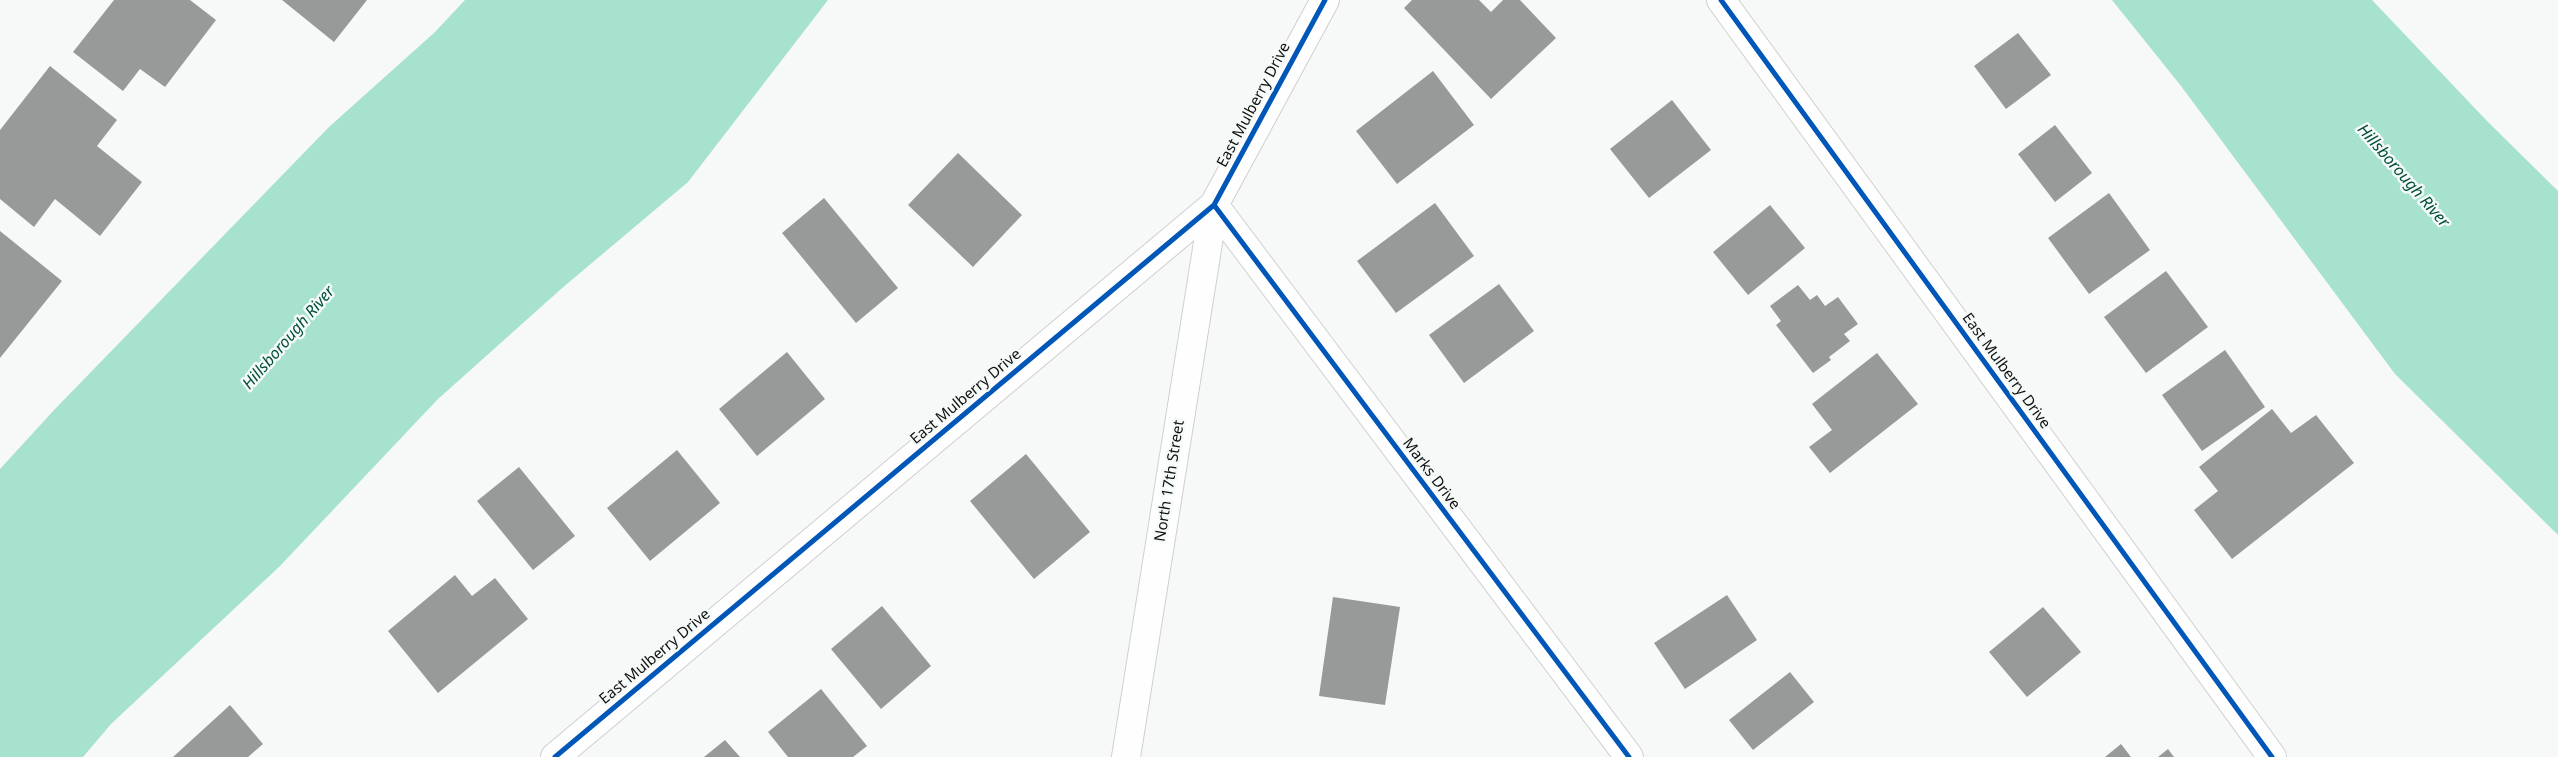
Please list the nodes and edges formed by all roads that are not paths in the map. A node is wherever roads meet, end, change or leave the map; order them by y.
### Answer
1 (1325, 0) edge
2 (1721, 0) edge
3 (1214, 205) junction
4 (555, 757) edge
5 (1126, 757) edge
6 (1628, 757) edge
7 (2272, 757) edge

1 - 3 street, East Mulberry Drive
2 - 7 street, East Mulberry Drive
3 - 4 street, East Mulberry Drive
3 - 5 street, North 17th Street
3 - 6 street, Marks Drive

